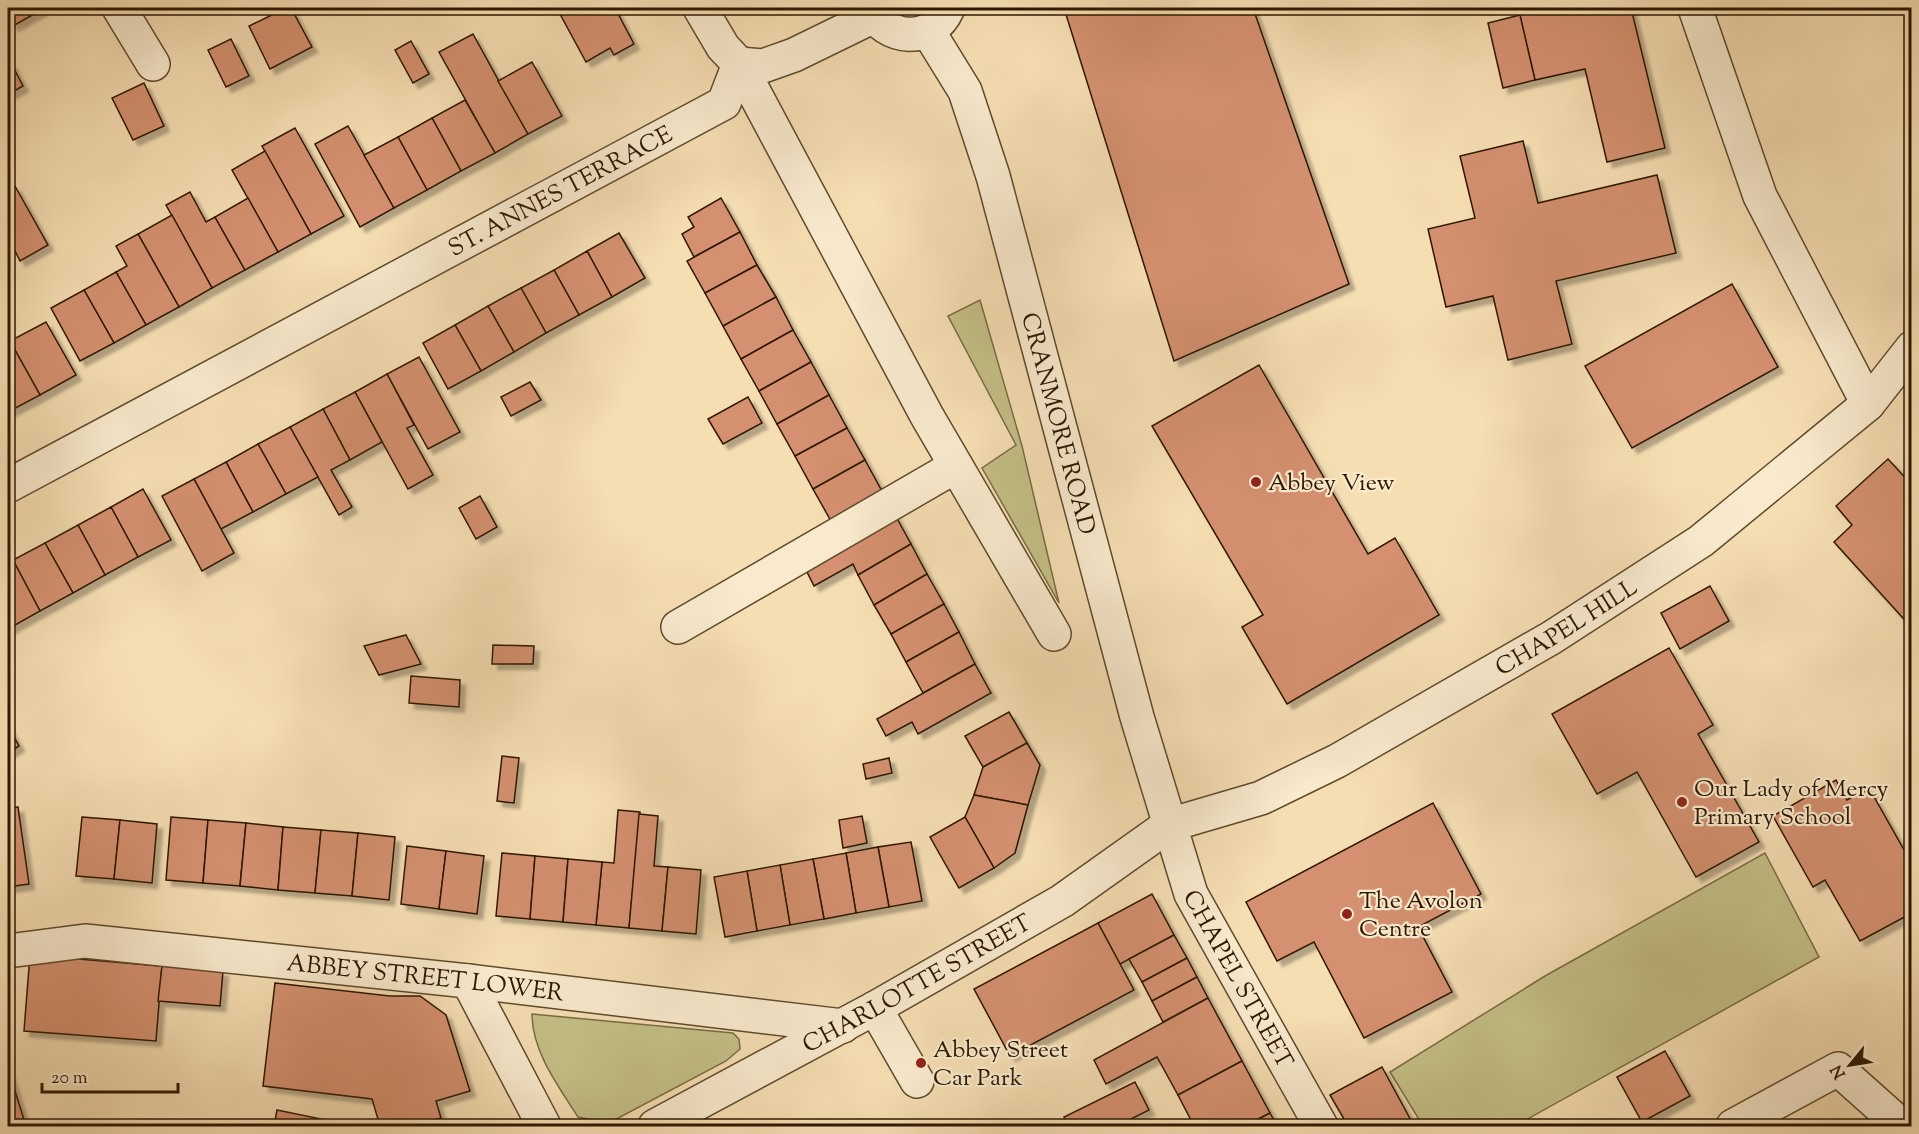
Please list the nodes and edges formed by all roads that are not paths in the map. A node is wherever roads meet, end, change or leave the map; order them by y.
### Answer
1 (119, 8) edge
2 (700, 8) edge
3 (1695, 8) edge
4 (871, 12) edge
5 (938, 19) edge
6 (153, 64) dead end
7 (739, 64) junction
8 (1911, 348) edge
9 (1868, 404) junction
10 (956, 466) junction
11 (8, 486) edge
12 (678, 627) dead end
13 (1054, 634) dead end
14 (1169, 825) junction
15 (8, 951) edge
16 (468, 981) junction
17 (875, 1008) junction
18 (843, 1026) junction
19 (917, 1081) dead end
20 (544, 1126) edge
21 (655, 1126) edge
22 (1321, 1126) edge
23 (1733, 1126) edge
24 (1902, 1126) edge

1 - 6 street
2 - 7 street
3 - 9 street
4 - 5 street, CRANMORE ROAD
4 - 7 street
5 - 14 street, CRANMORE ROAD
7 - 10 street
7 - 11 street, ST. ANNES TERRACE
8 - 9 street, CHAPEL HILL
9 - 14 street, CHAPEL HILL
10 - 12 street
10 - 13 street
14 - 17 street, CHARLOTTE STREET
14 - 22 street, CHAPEL STREET
15 - 16 street, ABBEY STREET LOWER
16 - 18 street, ABBEY STREET LOWER
16 - 20 street
17 - 18 street, CHARLOTTE STREET
17 - 19 street
18 - 21 street, CHARLOTTE STREET
23 - 24 street

